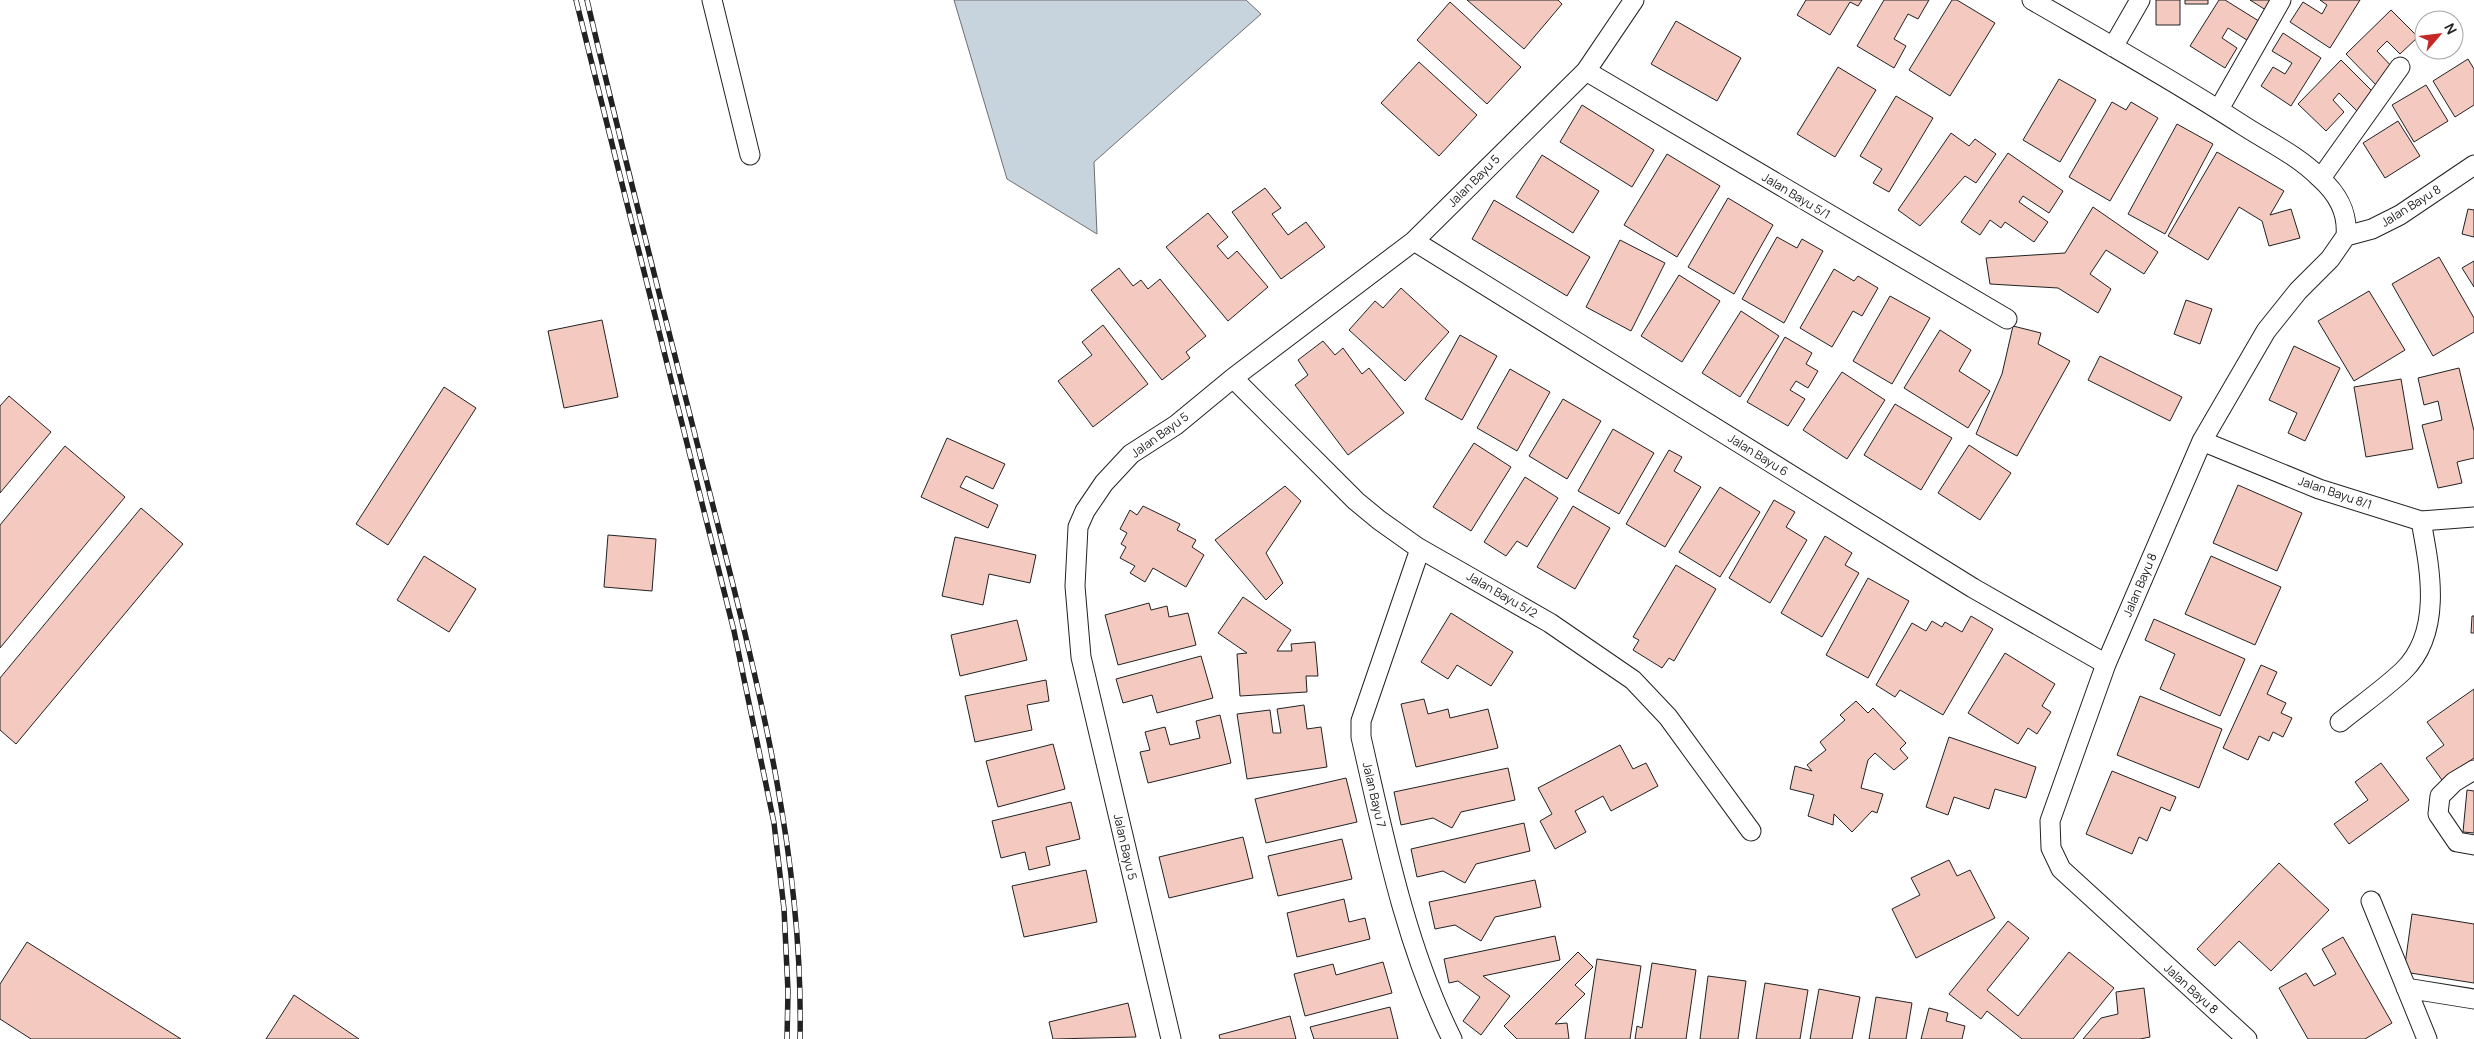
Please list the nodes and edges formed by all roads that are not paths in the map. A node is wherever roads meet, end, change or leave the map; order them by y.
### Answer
1 (712, 0) edge
2 (1634, 0) edge
3 (2032, 0) edge
4 (2140, 0) edge
5 (2281, 0) edge
6 (2113, 48) junction
7 (2400, 67) dead end
8 (1586, 71) junction
9 (2219, 110) junction
10 (750, 155) dead end
11 (2474, 166) edge
12 (2321, 178) junction
13 (2346, 236) junction
14 (1414, 241) junction
15 (2007, 319) dead end
16 (1233, 378) junction
17 (2202, 441) junction
18 (2474, 517) edge
19 (2421, 521) junction
20 (1420, 549) junction
21 (2106, 664) junction
22 (2340, 722) dead end
23 (2474, 770) edge
24 (1751, 831) dead end
25 (2466, 844) edge
26 (2371, 901) dead end
27 (2406, 988) junction
28 (2474, 999) edge
29 (1170, 1039) edge
30 (1452, 1039) edge
31 (2247, 1039) edge
32 (2427, 1039) edge

1 - 10 street
2 - 8 street, Jalan Bayu 5
3 - 6 street
4 - 6 street
5 - 9 street
6 - 9 street
7 - 12 street
8 - 14 street, Jalan Bayu 5
8 - 15 street, Jalan Bayu 5/1
9 - 12 street
11 - 13 street, Jalan Bayu 8
12 - 13 street
13 - 17 street, Jalan Bayu 8
14 - 16 street, Jalan Bayu 5
14 - 21 street, Jalan Bayu 6
16 - 20 street, Jalan Bayu 5/2
16 - 29 street, Jalan Bayu 5
17 - 19 street, Jalan Bayu 8/1
17 - 21 street, Jalan Bayu 8
18 - 19 street, Jalan Bayu 8/1
19 - 22 street
20 - 24 street, Jalan Bayu 5/2
20 - 30 street, Jalan Bayu 7
21 - 31 street, Jalan Bayu 8
23 - 25 street
26 - 27 street
27 - 28 street
27 - 32 street

